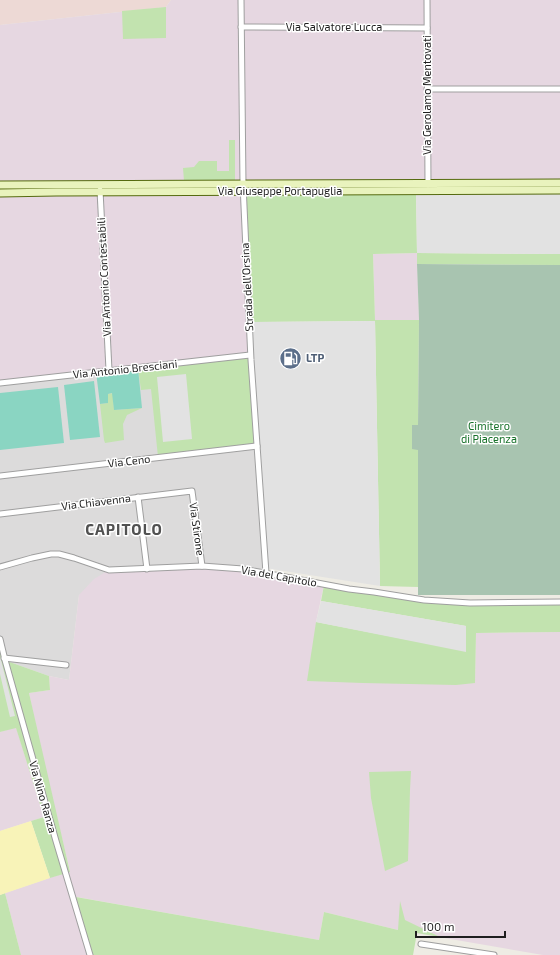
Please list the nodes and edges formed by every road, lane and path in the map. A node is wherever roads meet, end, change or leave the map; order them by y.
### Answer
1 (241, 0) edge
2 (427, 0) edge
3 (241, 27) junction
4 (427, 28) junction
5 (427, 89) junction
6 (560, 89) edge
7 (560, 183) edge
8 (0, 185) edge
9 (428, 187) junction
10 (100, 188) junction
11 (243, 188) junction
12 (560, 190) edge
13 (0, 193) edge
14 (250, 355) junction
15 (109, 370) junction
16 (0, 383) edge
17 (257, 446) junction
18 (0, 476) edge
19 (192, 491) joint
20 (138, 498) junction
21 (0, 514) edge
22 (202, 566) junction
23 (0, 567) edge
24 (147, 569) junction
25 (266, 573) junction
26 (560, 602) edge
27 (0, 639) edge
28 (4, 658) junction
29 (66, 665) dead end
30 (421, 944) dead end
31 (90, 955) edge
32 (494, 955) edge

1 - 3 street, Strada dell'Orsina
2 - 4 street, Via Gerolamo Mentovati
3 - 4 street, Via Salvatore Lucca
3 - 11 street, Strada dell'Orsina
4 - 5 street, Via Gerolamo Mentovati
5 - 6 street
5 - 9 street, Via Gerolamo Mentovati
7 - 9 main road, Via Giuseppe Portapuglia
8 - 10 main road, Via Giuseppe Portapuglia
9 - 11 main road, Via Giuseppe Portapuglia
9 - 12 main road, Via Giuseppe Portapuglia
10 - 11 main road, Via Giuseppe Portapuglia
10 - 13 main road, Via Giuseppe Portapuglia
10 - 15 street, Via Antonio Contestabili
11 - 14 street, Strada dell'Orsina
14 - 15 street, Via Antonio Bresciani
14 - 17 street, Strada dell'Orsina
15 - 16 street, Via Antonio Bresciani
17 - 18 street, Via Ceno
17 - 25 street, Strada dell'Orsina
19 - 20 street, Via Chiavenna
19 - 22 street, Via Stirone
20 - 21 street, Via Chiavenna
20 - 24 street
22 - 24 street, Via del Capitolo
22 - 25 street, Via del Capitolo
23 - 24 street, Via del Capitolo
25 - 26 street, Via del Capitolo
27 - 28 street, Via Nino Ranza
28 - 29 street
28 - 31 street, Via Nino Ranza
30 - 32 street

